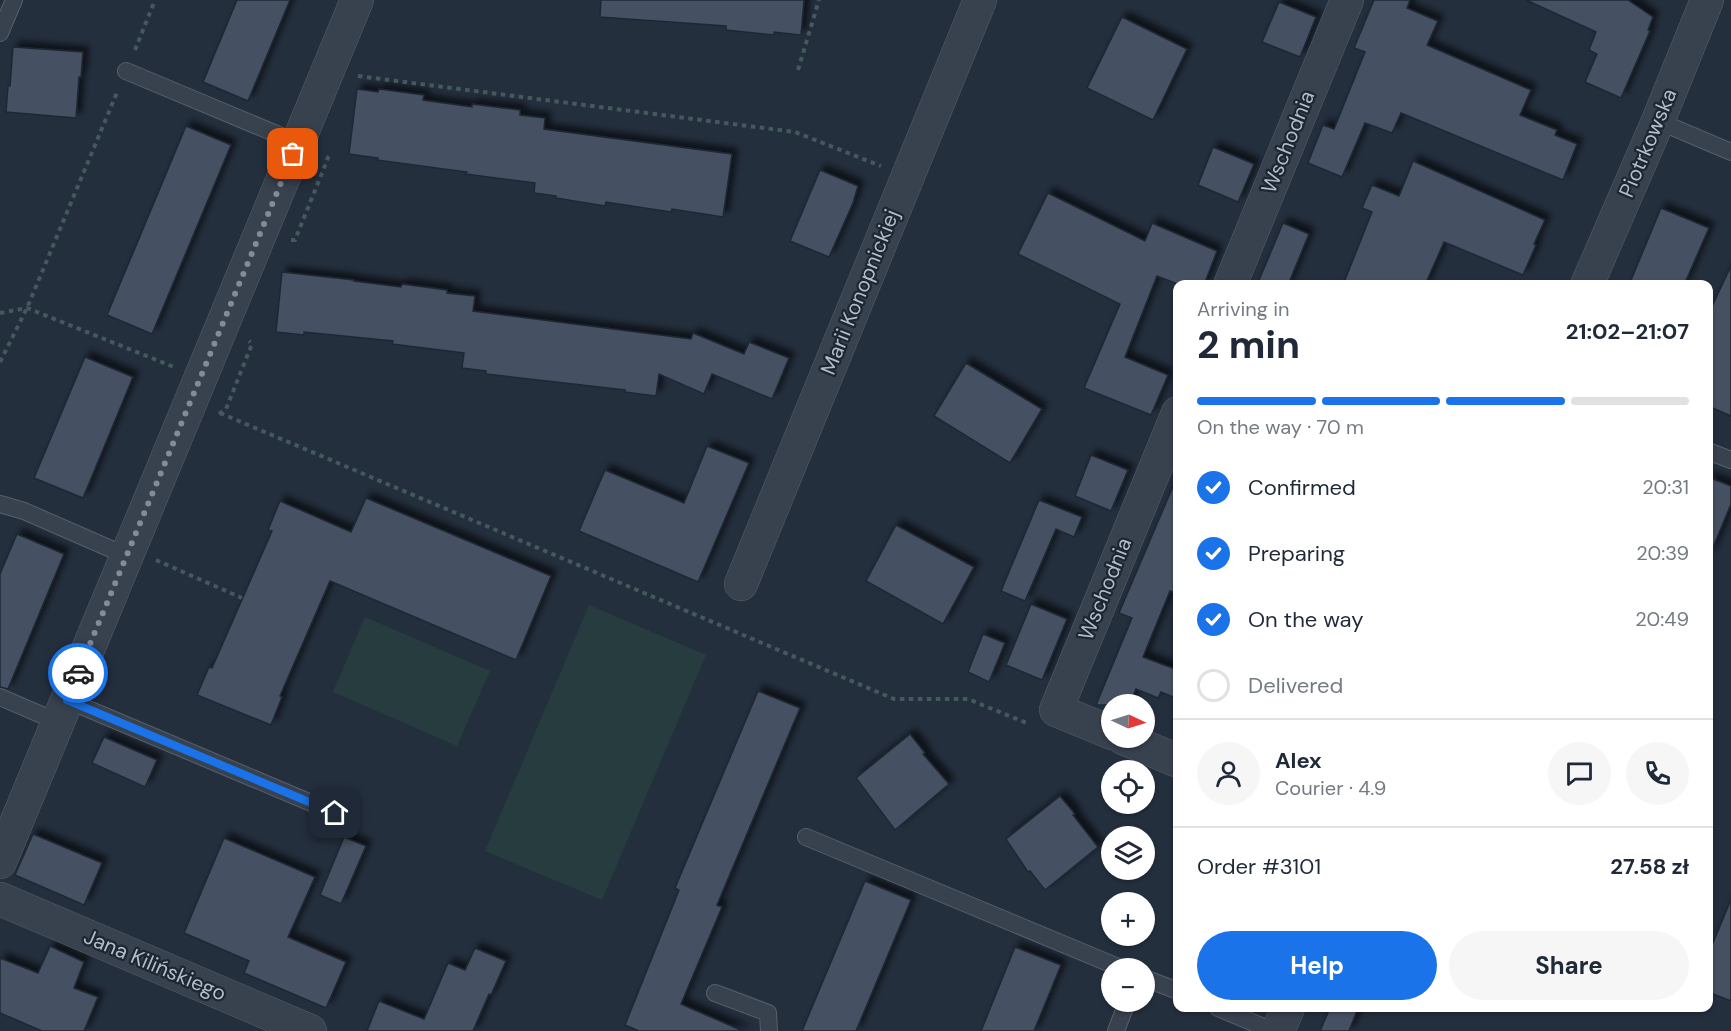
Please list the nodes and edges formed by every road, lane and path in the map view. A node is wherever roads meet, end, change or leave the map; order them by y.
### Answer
1 (14, 0) edge
2 (155, 0) edge
3 (357, 0) edge
4 (819, 0) edge
5 (980, 0) edge
6 (1347, 0) edge
7 (1707, 0) edge
8 (0, 33) edge
9 (798, 70) dead end
10 (126, 71) junction
11 (357, 76) dead end
12 (1658, 121) junction
13 (298, 143) junction
14 (1731, 152) edge
15 (907, 177) junction
16 (1232, 280) edge
17 (1589, 280) edge
18 (27, 308) junction
19 (0, 313) edge
20 (0, 362) edge
21 (174, 367) dead end
22 (220, 413) dead end
23 (1173, 425) edge
24 (1713, 453) edge
25 (1731, 460) edge
26 (0, 504) edge
27 (141, 558) junction
28 (741, 584) dead end
29 (242, 598) dead end
30 (0, 697) edge
31 (62, 711) junction
32 (1034, 726) dead end
33 (1101, 728) edge
34 (1148, 748) edge
35 (1173, 758) edge
36 (335, 813) dead end
37 (806, 837) dead end
38 (0, 862) edge
39 (0, 899) edge
40 (1101, 959) edge
41 (1155, 982) edge
42 (1173, 989) edge
43 (716, 993) dead end
44 (1123, 1012) edge
45 (1228, 1012) edge
46 (1286, 1012) edge
47 (310, 1031) edge
48 (769, 1031) edge
49 (1116, 1031) edge
50 (1273, 1031) edge
51 (1278, 1031) edge

1 - 8 lane
2 - 10 path
3 - 13 street
4 - 9 path
5 - 15 street, Marii Konopnickiej
6 - 16 street, Wschodnia
7 - 12 street, Piotrkowska
10 - 13 lane
10 - 18 path
11 - 15 path
12 - 14 lane
12 - 17 street, Piotrkowska
13 - 27 street
15 - 28 street, Marii Konopnickiej
18 - 19 path
18 - 20 path
18 - 21 path
22 - 32 path
23 - 33 street, Wschodnia
24 - 25 lane
26 - 27 lane
27 - 29 path
27 - 31 street
30 - 31 lane
31 - 36 lane
31 - 38 street
34 - 35 street
37 - 40 lane
39 - 47 street, Jana Kilińskiego
41 - 42 lane
43 - 48 lane
44 - 49 lane
45 - 50 lane
46 - 51 street

